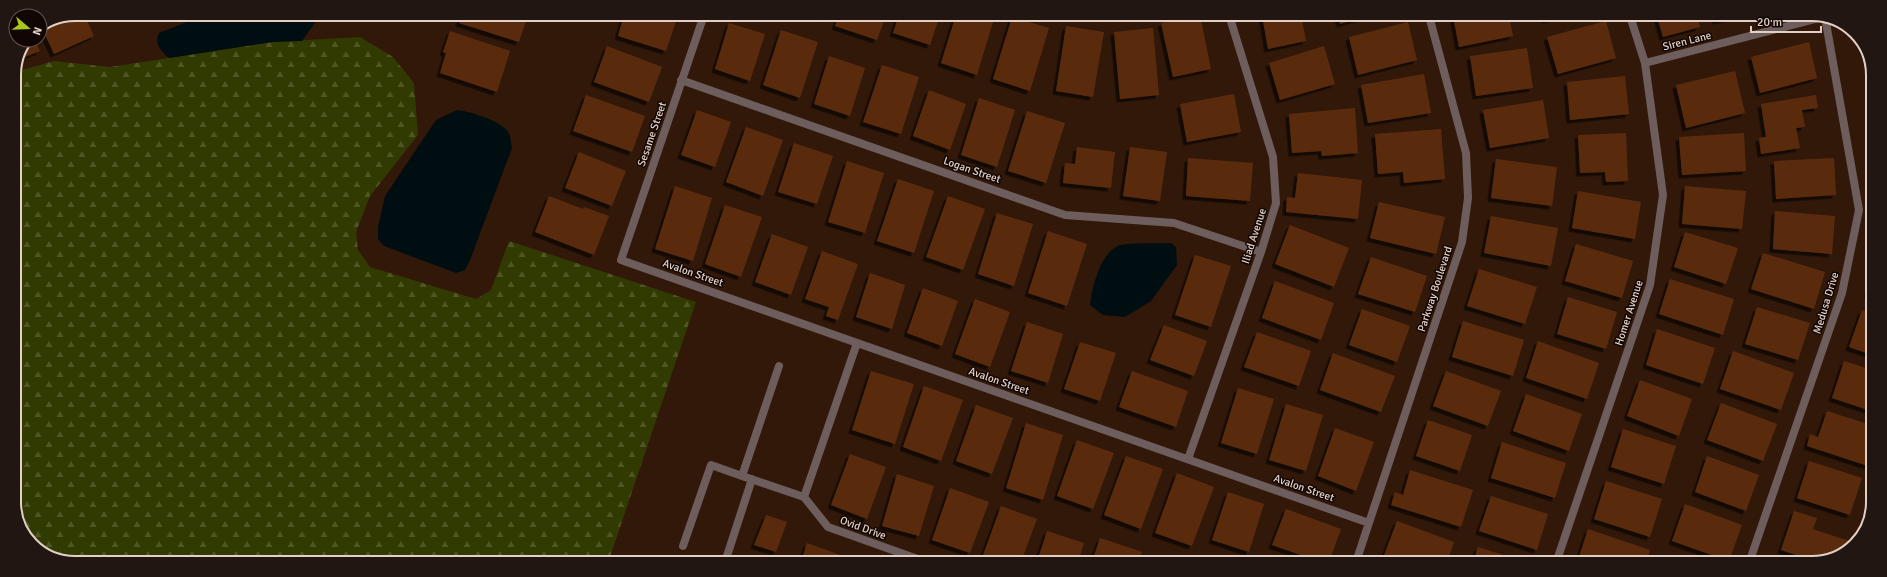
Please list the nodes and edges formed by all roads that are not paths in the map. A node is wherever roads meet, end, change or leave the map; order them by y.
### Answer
1 (702, 21) edge
2 (1231, 21) edge
3 (1430, 21) edge
4 (1632, 21) edge
5 (1807, 21) edge
6 (1827, 23) edge
7 (1645, 63) junction
8 (681, 80) junction
9 (1261, 252) junction
10 (620, 260) joint
11 (857, 343) junction
12 (779, 366) dead end
13 (1188, 459) junction
14 (742, 476) junction
15 (752, 479) junction
16 (804, 497) junction
17 (1369, 522) junction
18 (683, 546) dead end
19 (727, 556) edge
20 (909, 556) edge
21 (1358, 556) edge
22 (1558, 556) edge
23 (1751, 556) edge

1 - 8 street, Sesame Street
2 - 9 street, Iliad Avenue
3 - 17 street, Parkway Boulevard
4 - 7 street, Homer Avenue
5 - 7 street, Siren Lane
6 - 23 street, Medusa Drive
7 - 22 street, Homer Avenue
8 - 9 street, Logan Street
8 - 10 street, Sesame Street
9 - 13 street, Iliad Avenue
10 - 11 street, Avalon Street
11 - 13 street, Avalon Street
11 - 16 street
12 - 14 street
13 - 17 street, Avalon Street
14 - 15 street
14 - 18 street
15 - 16 street
15 - 19 street
16 - 20 street, Ovid Drive
17 - 21 street, Parkway Boulevard

